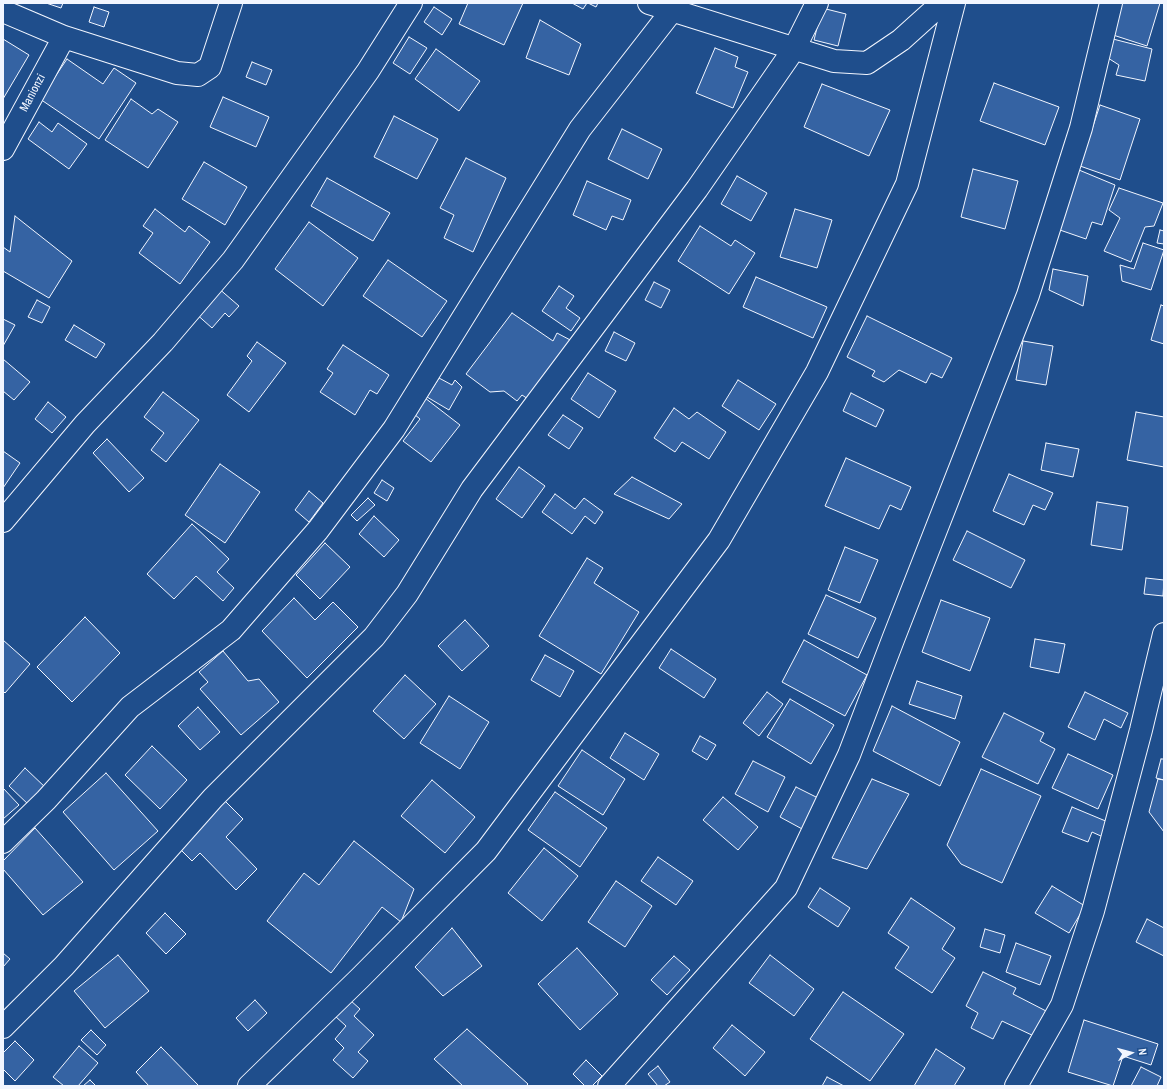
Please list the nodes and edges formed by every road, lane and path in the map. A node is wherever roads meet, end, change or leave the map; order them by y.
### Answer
1 (231, 3) edge
2 (411, 3) edge
3 (649, 3) edge
4 (817, 3) edge
5 (942, 3) edge
6 (954, 3) edge
7 (1111, 3) edge
8 (675, 7) edge
9 (3, 11) edge
10 (64, 37) junction
11 (794, 49) junction
12 (3, 149) edge
13 (3, 521) edge
14 (1164, 634) edge
15 (3, 842) edge
16 (3, 1027) edge
17 (249, 1086) edge
18 (609, 1086) edge
19 (1016, 1086) edge

1 - 10 street
2 - 13 street
3 - 8 street
4 - 11 street
5 - 11 street
6 - 17 street
7 - 18 street
8 - 11 street
8 - 15 street
9 - 10 street
10 - 12 street, Manionzi
11 - 16 street
14 - 19 street

